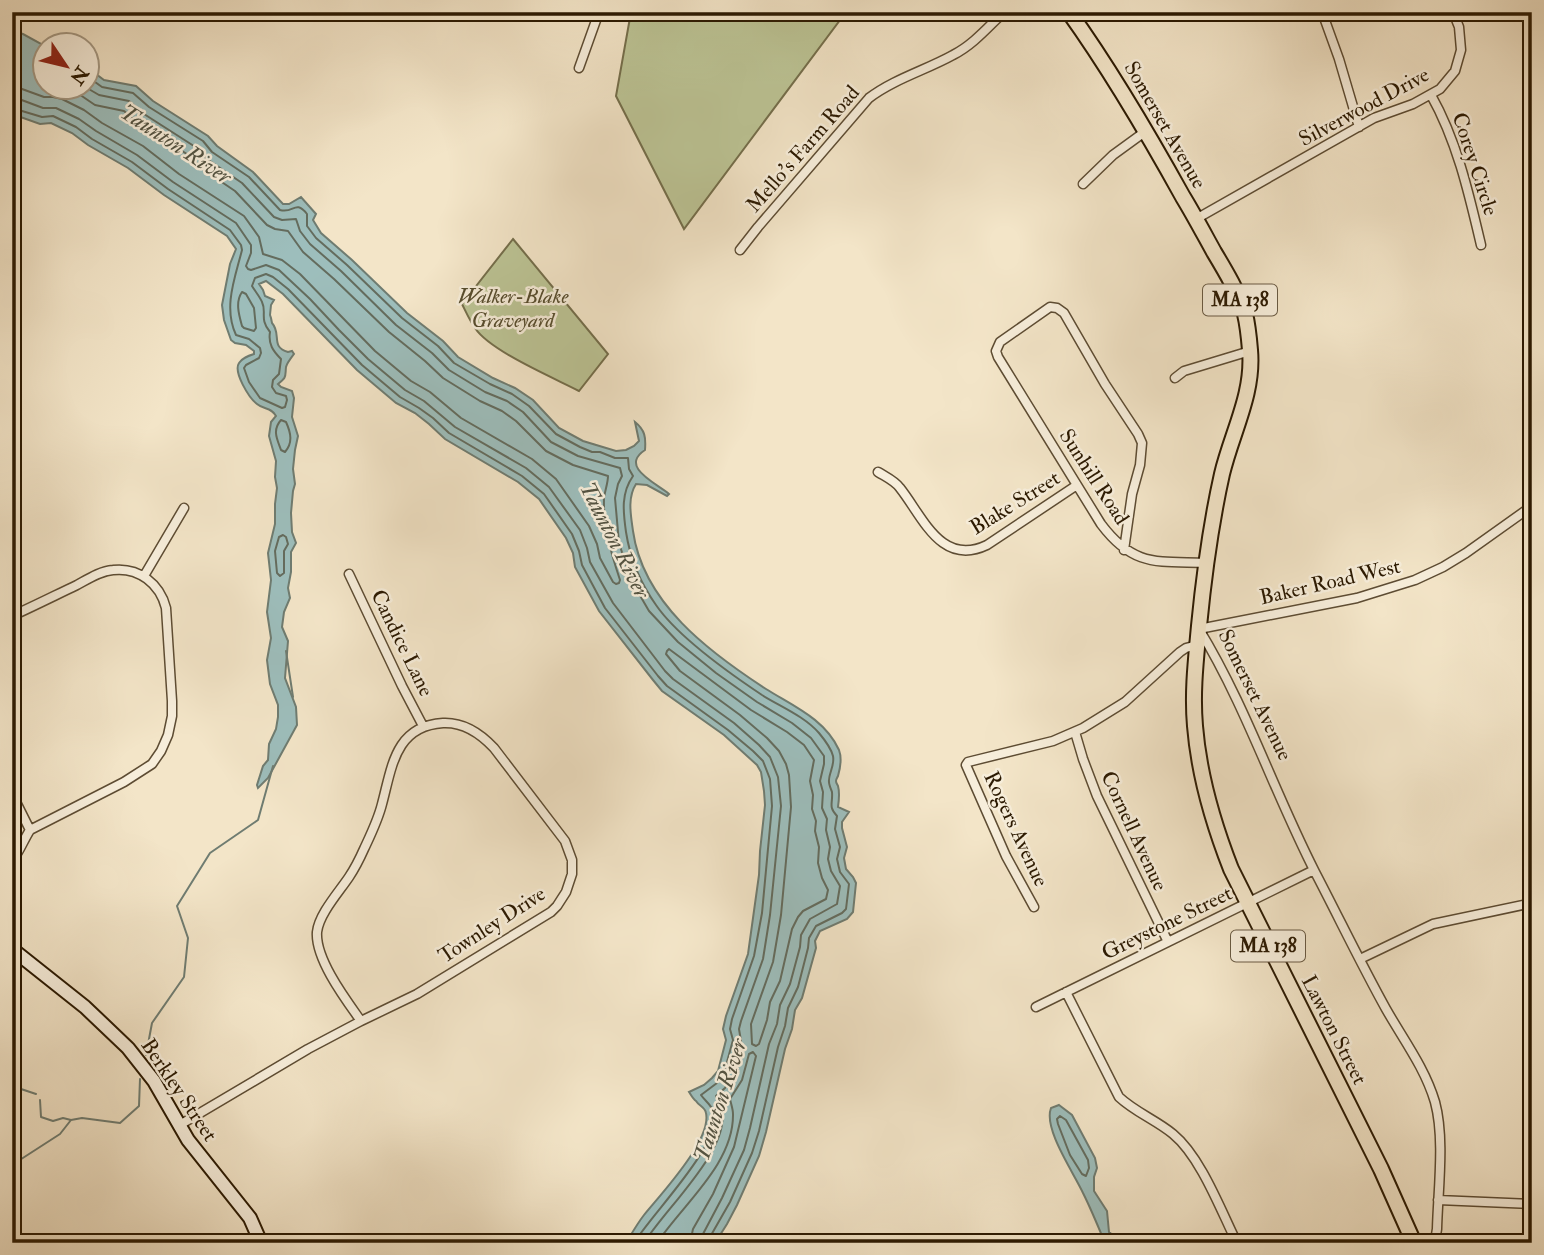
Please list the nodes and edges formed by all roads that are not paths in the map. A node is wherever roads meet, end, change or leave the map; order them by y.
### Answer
1 (599, 12) edge
2 (1004, 12) edge
3 (1069, 12) edge
4 (1322, 12) edge
5 (1453, 12) edge
6 (579, 68) dead end
7 (1431, 95) junction
8 (1359, 127) junction
9 (1146, 131) junction
10 (1083, 184) dead end
11 (1196, 219) junction
12 (1481, 245) dead end
13 (740, 250) dead end
14 (1251, 351) junction
15 (1175, 378) dead end
16 (878, 472) dead end
17 (1077, 485) junction
18 (1532, 506) edge
19 (184, 508) dead end
20 (1124, 550) junction
21 (1207, 563) junction
22 (349, 574) dead end
23 (144, 576) junction
24 (12, 616) edge
25 (1199, 629) junction
26 (1197, 645) junction
27 (423, 726) junction
28 (1075, 732) junction
29 (12, 794) edge
30 (30, 830) junction
31 (22, 843) junction
32 (12, 847) edge
33 (12, 861) edge
34 (1314, 870) junction
35 (1247, 903) junction
36 (1532, 903) edge
37 (1034, 908) dead end
38 (1168, 942) junction
39 (12, 949) edge
40 (1360, 959) junction
41 (1066, 992) junction
42 (1036, 1007) dead end
43 (361, 1021) junction
44 (178, 1126) junction
45 (1438, 1200) junction
46 (1532, 1204) edge
47 (261, 1243) edge
48 (1237, 1243) edge
49 (1414, 1243) edge
50 (1431, 1243) edge

1 - 6 street
2 - 13 street, Mello's Farm Road
3 - 9 main road, Somerset Avenue / MA 138
4 - 8 street
5 - 7 street, Silverwood Drive
7 - 8 street, Silverwood Drive
7 - 12 street, Corey Circle
8 - 11 street, Silverwood Drive
9 - 10 street
9 - 11 main road, Somerset Avenue / MA 138
11 - 14 main road, Somerset Avenue / MA 138
14 - 15 street
14 - 21 main road, Somerset Avenue / MA 138
16 - 17 street, Blake Street
17 - 20 street, Sunhill Road
17 - 20 street, Sunhill Road
18 - 25 street, Baker Road West
19 - 23 street
20 - 21 street, Sunhill Road
21 - 25 main road, Somerset Avenue / MA 138
22 - 27 street, Candice Lane
23 - 24 street
23 - 30 street
25 - 26 main road, Lawton Street / MA 138
25 - 34 street, Somerset Avenue
26 - 28 street
26 - 35 main road, Lawton Street / MA 138
27 - 43 street
27 - 43 street, Townley Drive
28 - 37 street, Rogers Avenue
28 - 38 street, Cornell Avenue
29 - 30 street
30 - 31 street
31 - 32 street
31 - 33 street
34 - 35 street, Greystone Street
34 - 40 street, Somerset Avenue
35 - 38 street, Greystone Street
35 - 49 main road, Lawton Street / MA 138
36 - 40 street
38 - 41 street, Greystone Street
39 - 44 main road, Berkley Street
40 - 45 street, Somerset Avenue
41 - 42 street, Greystone Street
41 - 48 street
43 - 44 street, Townley Drive
44 - 47 main road, Berkley Street
45 - 46 street
45 - 50 street, Somerset Avenue

